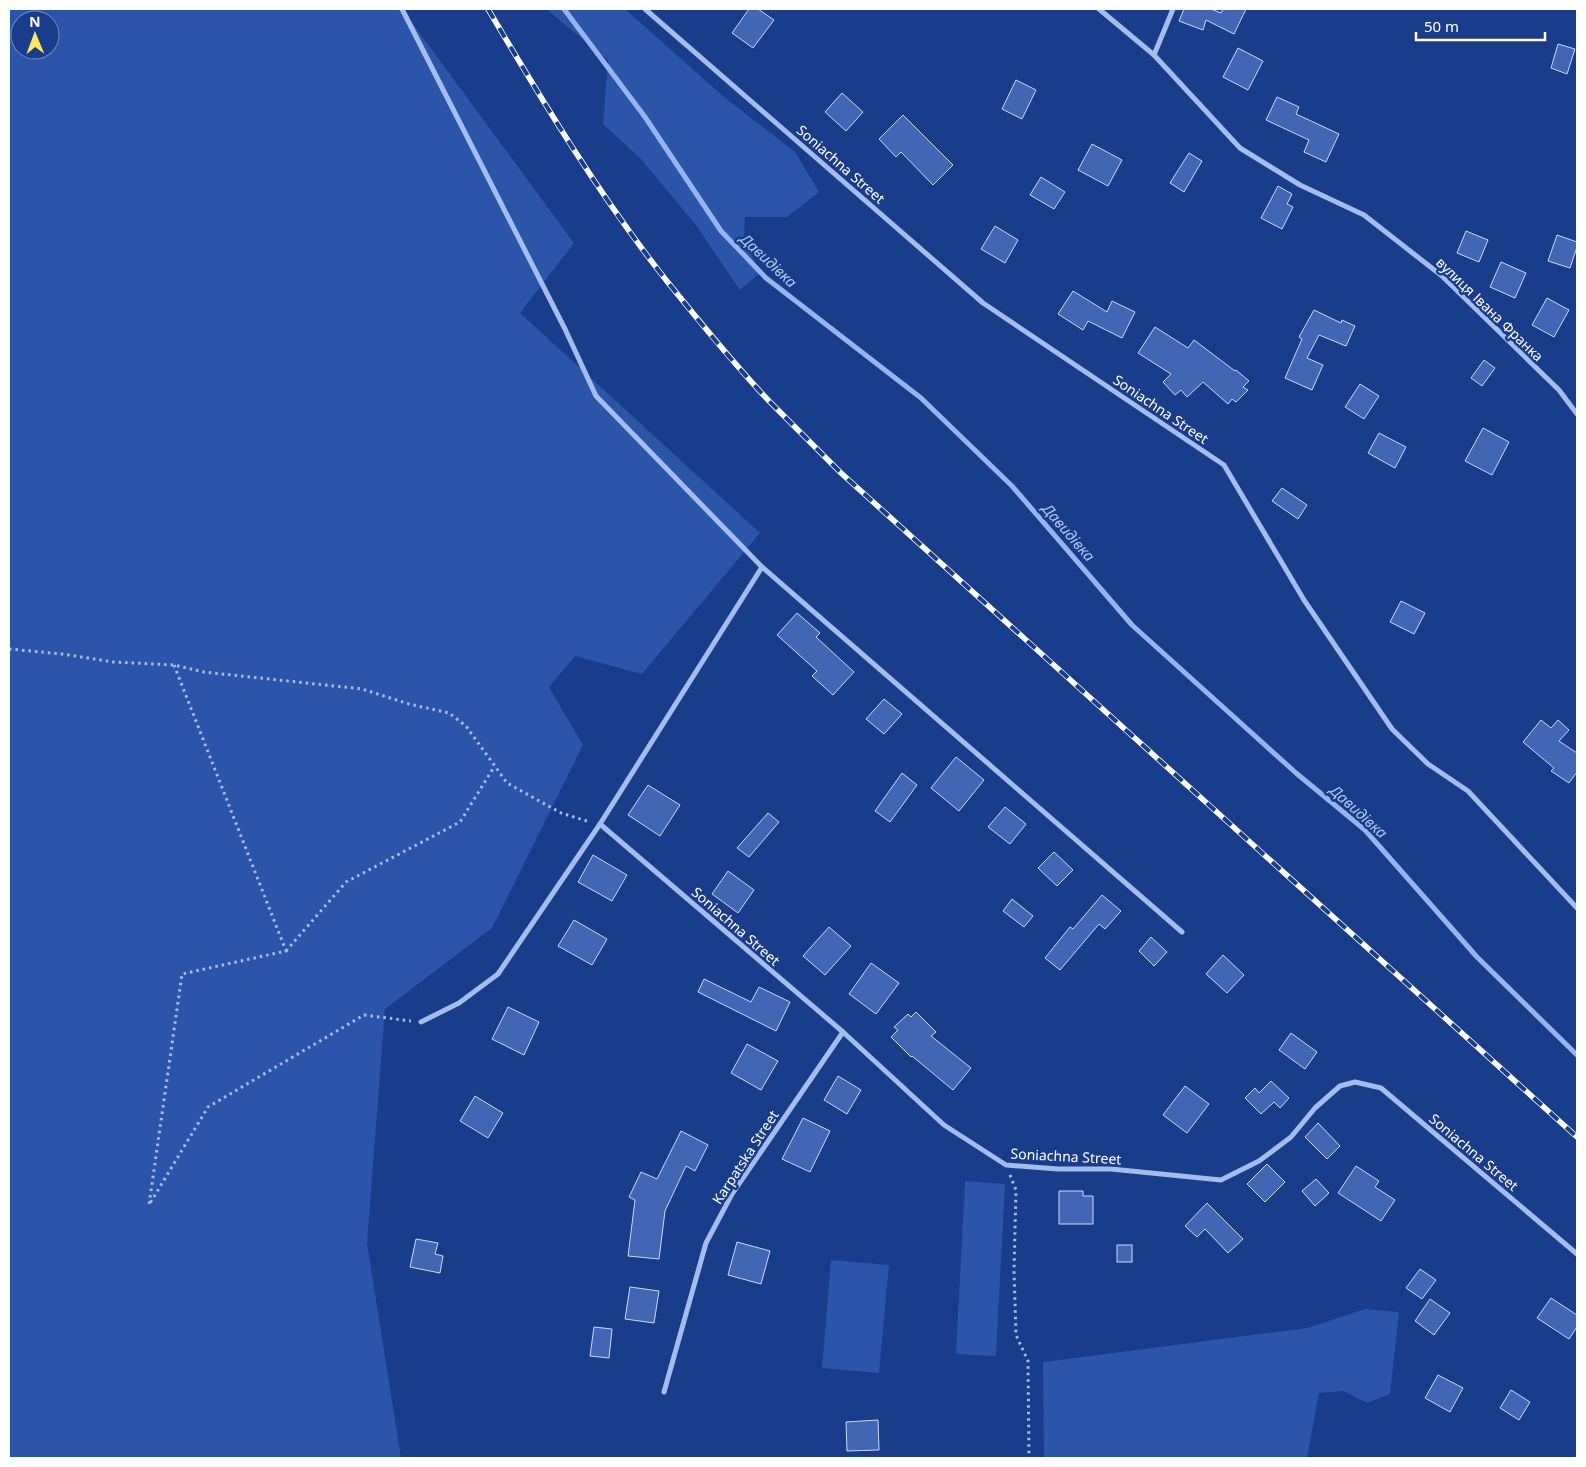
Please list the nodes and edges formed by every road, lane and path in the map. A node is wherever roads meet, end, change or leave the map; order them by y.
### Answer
1 (402, 9) edge
2 (644, 9) edge
3 (1099, 9) edge
4 (1173, 9) edge
5 (1154, 55) junction
6 (1577, 414) edge
7 (762, 567) junction
8 (9, 649) edge
9 (174, 664) junction
10 (494, 767) junction
11 (600, 824) junction
12 (1577, 908) edge
13 (1182, 932) dead end
14 (286, 951) junction
15 (421, 1022) joint
16 (843, 1032) junction
17 (1006, 1165) junction
18 (1577, 1254) edge
19 (664, 1392) dead end
20 (1029, 1458) edge

1 - 7 street
2 - 12 street, Soniachna Street
3 - 5 street, вулиця Івана Франка
4 - 5 street
5 - 6 street, вулиця Івана Франка
7 - 11 street
7 - 13 street
8 - 9 path
9 - 10 path
9 - 14 path
10 - 11 path
10 - 14 path
11 - 15 street
11 - 16 street, Soniachna Street
14 - 15 path
16 - 17 street, Soniachna Street
16 - 19 street, Karpatska Street
17 - 18 street, Soniachna Street
17 - 20 path

